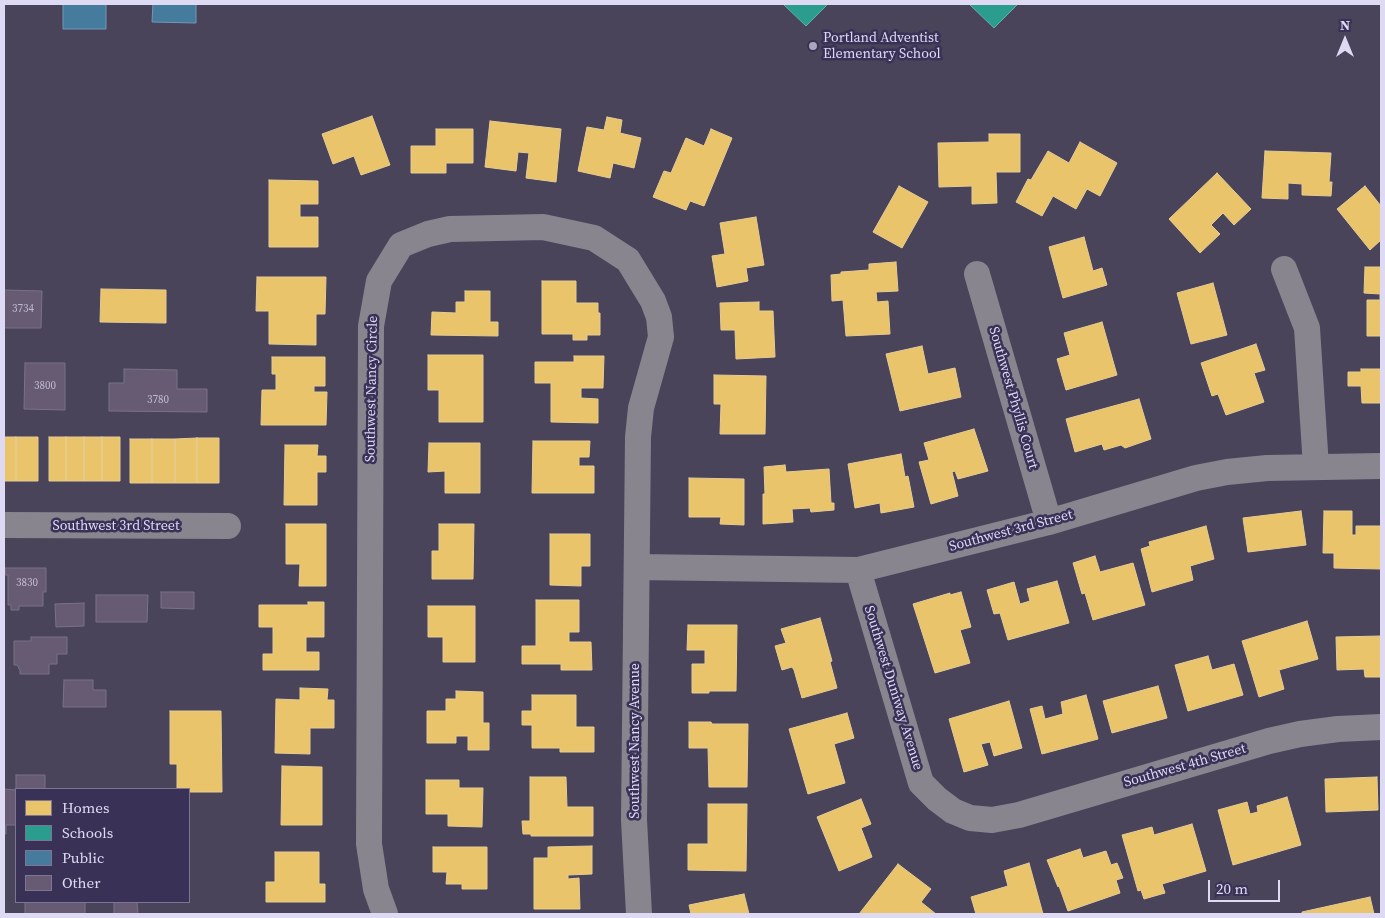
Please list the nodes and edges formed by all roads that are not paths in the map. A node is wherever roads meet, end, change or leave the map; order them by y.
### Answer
1 (1284, 269) dead end
2 (976, 274) dead end
3 (1381, 466) edge
4 (1316, 467) junction
5 (1049, 522) junction
6 (4, 525) edge
7 (228, 526) dead end
8 (637, 567) junction
9 (858, 570) junction
10 (1381, 727) edge
11 (992, 820) joint
12 (385, 914) edge
13 (639, 914) edge

1 - 4 street
2 - 5 street, Southwest Phyllis Court
3 - 4 street, Southwest 3rd Street
4 - 5 street, Southwest 3rd Street
5 - 9 street, Southwest 3rd Street
6 - 7 street, Southwest 3rd Street
8 - 9 street, Southwest 3rd Street
8 - 12 street, Southwest Nancy Circle
8 - 13 street, Southwest Nancy Avenue
9 - 11 street, Southwest Duniway Avenue
10 - 11 street, Southwest 4th Street

